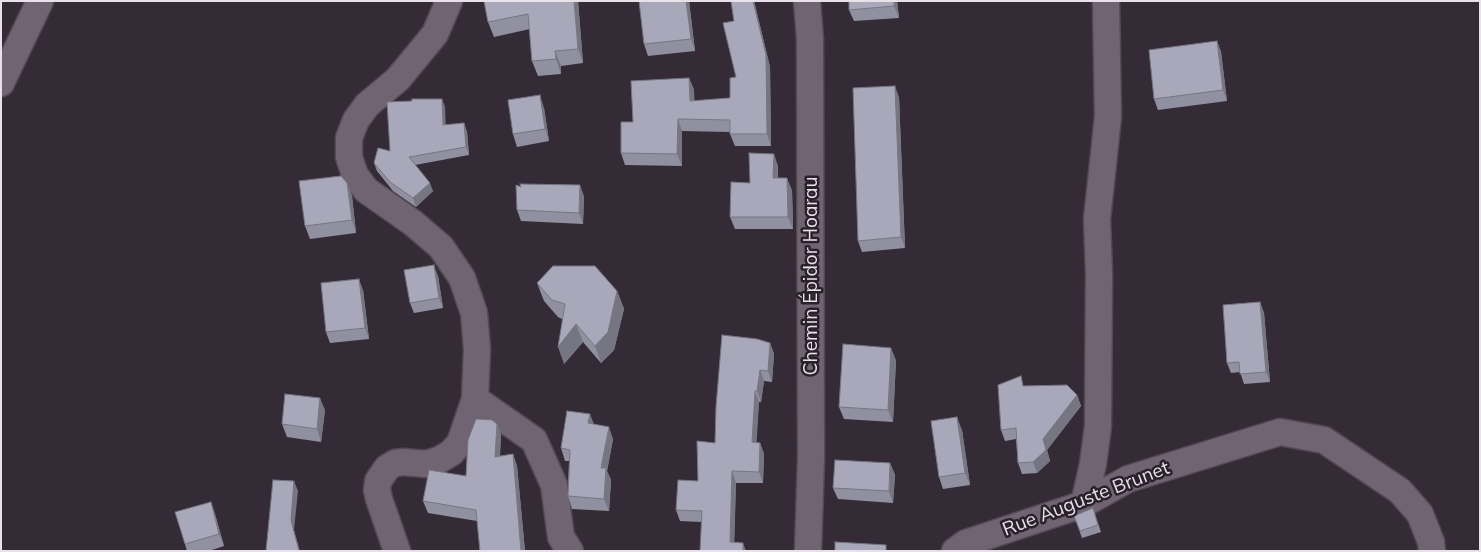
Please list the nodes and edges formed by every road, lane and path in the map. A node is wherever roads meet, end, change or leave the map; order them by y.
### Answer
1 (40, 1) edge
2 (449, 1) edge
3 (807, 1) edge
4 (1106, 1) edge
5 (1, 83) edge
6 (475, 399) junction
7 (1084, 504) junction
8 (397, 551) edge
9 (570, 551) edge
10 (808, 551) edge
11 (955, 551) edge
12 (1432, 551) edge

1 - 5 street
2 - 6 street
3 - 10 street, Chemin Épidor Hoarau
4 - 7 street
6 - 8 street
6 - 9 street
7 - 11 street, Rue Auguste Brunet
7 - 12 street, Rue Auguste Brunet

